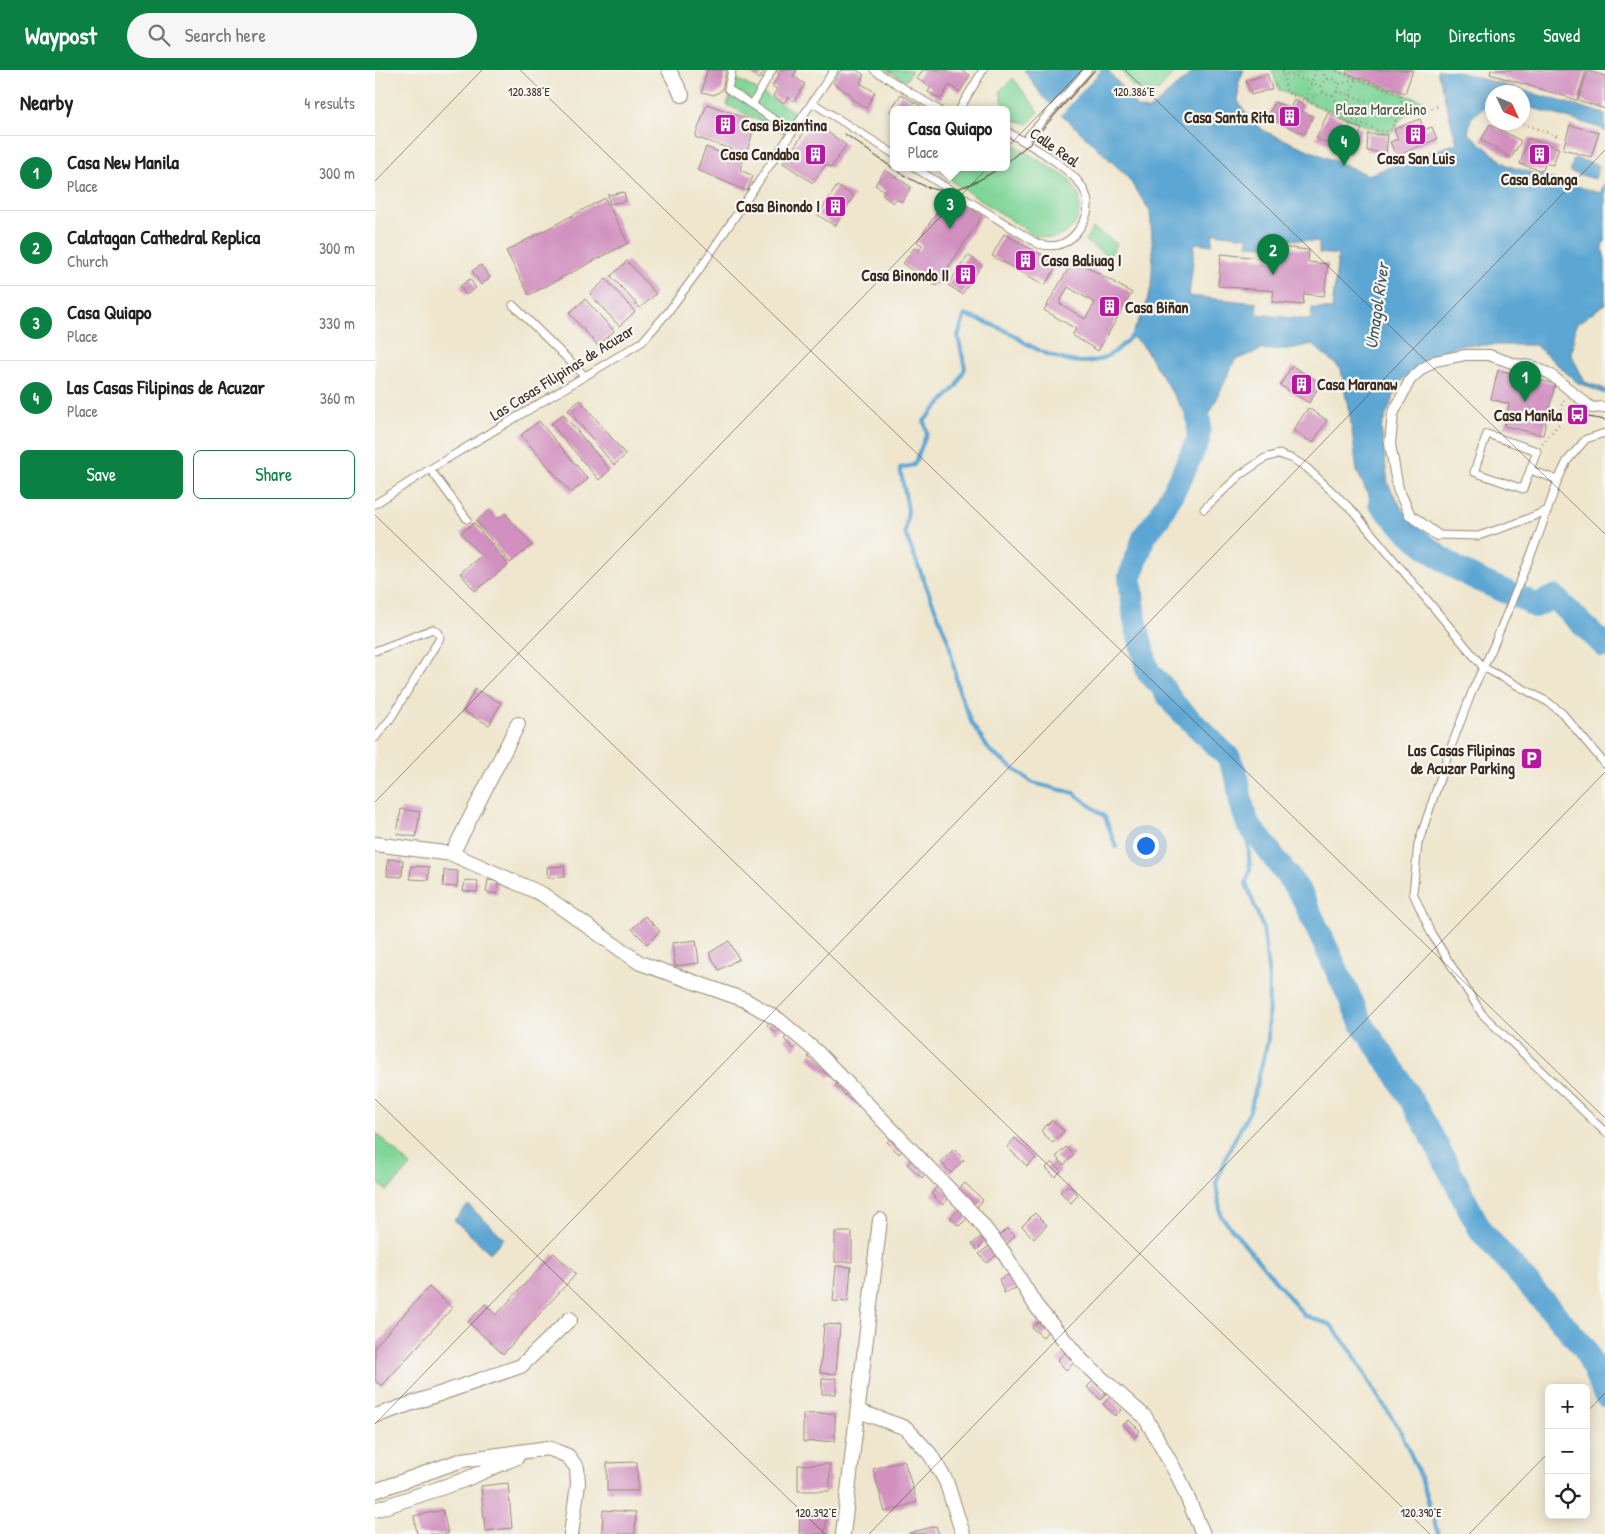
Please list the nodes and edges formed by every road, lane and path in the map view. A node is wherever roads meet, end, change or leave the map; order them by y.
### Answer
1 (669, 70) edge
2 (732, 70) edge
3 (772, 70) edge
4 (834, 70) edge
5 (874, 70) edge
6 (983, 70) edge
7 (1088, 70) edge
8 (1316, 70) edge
9 (1321, 70) edge
10 (1334, 70) edge
11 (1281, 71) edge
12 (1356, 78) junction
13 (1328, 80) junction
14 (1311, 83) junction
15 (1337, 85) junction
16 (1323, 87) junction
17 (1337, 91) junction
18 (1324, 92) junction
19 (682, 95) dead end
20 (1333, 95) junction
21 (1350, 95) junction
22 (1305, 100) junction
23 (813, 103) junction
24 (752, 105) junction
25 (932, 106) edge
26 (961, 106) edge
27 (1438, 106) dead end
28 (1399, 112) junction
29 (1343, 116) junction
30 (1530, 126) edge
31 (793, 132) junction
32 (1010, 133) edge
33 (1557, 136) dead end
34 (1024, 141) junction
35 (890, 151) edge
36 (925, 171) edge
37 (513, 305) dead end
38 (585, 376) junction
39 (1563, 403) dead end
40 (1605, 408) edge
41 (1605, 433) edge
42 (1537, 451) junction
43 (430, 469) junction
44 (1530, 470) junction
45 (1558, 480) junction
46 (375, 504) edge
47 (1204, 509) dead end
48 (1547, 510) junction
49 (467, 519) dead end
50 (1437, 535) joint
51 (375, 652) edge
52 (1483, 666) junction
53 (518, 724) dead end
54 (375, 738) edge
55 (1605, 764) edge
56 (375, 844) edge
57 (452, 854) junction
58 (1605, 1132) edge
59 (880, 1220) dead end
60 (571, 1319) dead end
61 (857, 1411) junction
62 (375, 1416) edge
63 (535, 1450) junction
64 (375, 1491) edge
65 (375, 1510) edge
66 (571, 1534) edge
67 (843, 1534) edge
68 (963, 1534) edge
69 (1203, 1534) edge

1 - 19 street
2 - 24 lane
3 - 24 lane
4 - 23 lane, Las Casas Filipinas de Acuzar
5 - 25 lane
6 - 26 lane
7 - 34 lane
8 - 14 path
9 - 13 path
10 - 12 path
11 - 14 path
11 - 22 path
12 - 15 path
12 - 21 path
12 - 28 path
13 - 15 path
13 - 16 path
14 - 16 path
14 - 22 path
15 - 17 path
16 - 18 path
17 - 20 path
17 - 21 path
18 - 20 path
18 - 22 path
20 - 29 path
21 - 28 path
21 - 29 path
22 - 29 path
23 - 31 lane, Las Casas Filipinas de Acuzar
23 - 35 lane
24 - 31 lane
27 - 28 path
28 - 29 path
30 - 33 path
31 - 38 lane, Las Casas Filipinas de Acuzar
32 - 34 lane, Calle Real
34 - 36 lane, Calle Real
37 - 38 lane
38 - 43 lane, Las Casas Filipinas de Acuzar
39 - 42 path
40 - 50 street
41 - 45 lane
42 - 44 lane
42 - 44 lane
43 - 46 lane, Las Casas Filipinas de Acuzar
43 - 49 lane
44 - 45 lane
45 - 48 lane
47 - 52 lane
48 - 50 lane
48 - 52 lane
51 - 54 lane
52 - 55 lane
52 - 58 lane
53 - 57 street
56 - 57 street
57 - 69 street
59 - 61 street
60 - 62 street
61 - 67 street
61 - 68 street
63 - 64 street
63 - 65 street
63 - 66 street

